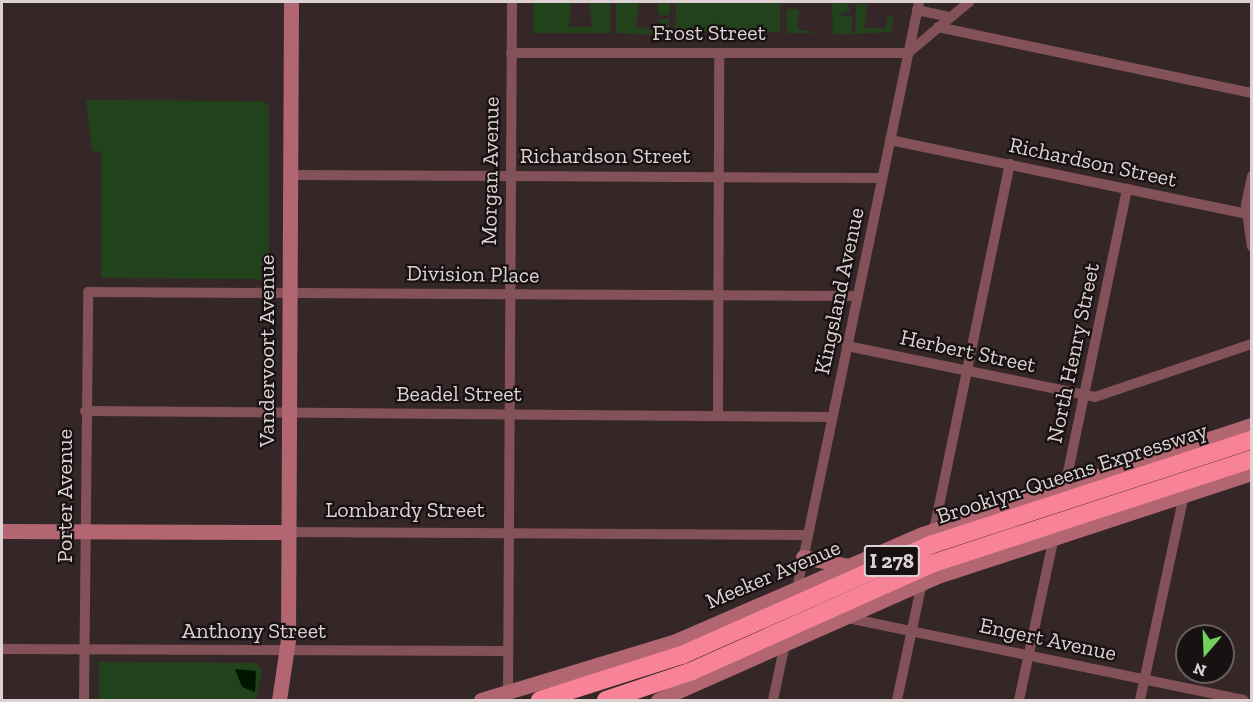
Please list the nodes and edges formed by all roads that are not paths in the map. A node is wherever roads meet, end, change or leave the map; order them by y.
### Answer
1 (291, 2) edge
2 (512, 2) edge
3 (969, 2) edge
4 (918, 6) edge
5 (950, 17) junction
6 (938, 27) junction
7 (511, 53) junction
8 (719, 53) junction
9 (908, 53) junction
10 (1251, 93) edge
11 (890, 140) junction
12 (1010, 164) junction
13 (291, 175) junction
14 (508, 175) junction
15 (719, 176) junction
16 (1251, 176) edge
17 (882, 178) junction
18 (1127, 189) junction
19 (1249, 215) edge
20 (1251, 248) edge
21 (88, 292) joint
22 (291, 293) junction
23 (508, 294) junction
24 (718, 295) junction
25 (858, 297) junction
26 (1251, 344) edge
27 (847, 346) junction
28 (967, 370) junction
29 (1083, 395) junction
30 (85, 411) junction
31 (289, 412) junction
32 (508, 413) junction
33 (718, 414) junction
34 (832, 417) junction
35 (1251, 425) edge
36 (1251, 440) edge
37 (1251, 459) edge
38 (1251, 473) edge
39 (1065, 488) junction
40 (1184, 495) junction
41 (934, 530) junction
42 (2, 531) edge
43 (85, 531) junction
44 (288, 532) junction
45 (507, 532) junction
46 (808, 535) junction
47 (1054, 538) junction
48 (803, 557) junction
49 (849, 566) junction
50 (922, 582) junction
51 (796, 588) junction
52 (843, 617) junction
53 (912, 630) junction
54 (784, 645) junction
55 (2, 649) edge
56 (84, 650) junction
57 (286, 651) junction
58 (506, 651) junction
59 (1028, 655) junction
60 (1144, 679) junction
61 (508, 696) edge
62 (84, 700) edge
63 (279, 700) edge
64 (481, 700) edge
65 (540, 700) edge
66 (606, 700) edge
67 (658, 700) edge
68 (773, 700) edge
69 (897, 700) edge
70 (1019, 700) edge
71 (1140, 700) edge
72 (1244, 700) edge

1 - 13 main road, Vandervoort Avenue
2 - 7 street, Morgan Avenue
3 - 5 street
4 - 5 street
4 - 9 street, Kingsland Avenue
5 - 6 street
6 - 9 street
6 - 10 street
7 - 8 street, Frost Street
7 - 14 street, Morgan Avenue
8 - 9 street, Frost Street
8 - 15 street
9 - 11 street, Kingsland Avenue
11 - 12 street, Richardson Street
11 - 17 street, Kingsland Avenue
12 - 18 street, Richardson Street
12 - 28 street
13 - 14 street, Richardson Street
13 - 22 main road, Vandervoort Avenue
14 - 15 street, Richardson Street
14 - 23 street, Morgan Avenue
15 - 17 street, Richardson Street
15 - 24 street
16 - 19 street
17 - 25 street, Kingsland Avenue
18 - 19 street, Richardson Street
18 - 29 street, North Henry Street
19 - 20 street
21 - 22 street, Division Place
21 - 30 street, Porter Avenue
22 - 23 street, Division Place
22 - 31 main road, Vandervoort Avenue
23 - 24 street, Division Place
23 - 32 street, Morgan Avenue
24 - 25 street, Division Place
24 - 33 street
25 - 27 street, Kingsland Avenue
26 - 29 street, Herbert Street
27 - 28 street, Herbert Street
27 - 34 street, Kingsland Avenue
28 - 29 street, Herbert Street
28 - 41 street
29 - 39 street, North Henry Street
30 - 31 street, Beadel Street
30 - 43 street, Porter Avenue
31 - 32 street, Beadel Street
31 - 44 main road, Vandervoort Avenue
32 - 33 street, Beadel Street
32 - 45 street, Morgan Avenue
33 - 34 street, Beadel Street
34 - 46 street, Kingsland Avenue
35 - 39 main road, Meeker Avenue
36 - 65 highway, Brooklyn-Queens Expressway / I 278, bridge
37 - 66 highway, Brooklyn-Queens Expressway / I 278, bridge
38 - 40 main road
39 - 41 main road, Meeker Avenue
39 - 47 street, North Henry Street
40 - 47 main road
40 - 60 street
41 - 49 main road, Meeker Avenue
42 - 43 main road, Lombardy Street
43 - 44 main road, Lombardy Street
43 - 56 street, Porter Avenue
44 - 45 street, Lombardy Street
44 - 57 main road, Vandervoort Avenue
45 - 46 street, Lombardy Street
45 - 58 street, Morgan Avenue
46 - 48 street, Kingsland Avenue
47 - 50 main road
47 - 59 street, North Henry Street
48 - 49 main road
48 - 51 street, Kingsland Avenue
49 - 51 main road, Meeker Avenue
50 - 52 main road
50 - 53 street
51 - 54 street, Kingsland Avenue
51 - 61 main road, Meeker Avenue
52 - 53 street, Engert Avenue
52 - 54 main road
53 - 59 street, Engert Avenue
53 - 69 street
54 - 67 main road
54 - 68 street, Kingsland Avenue
55 - 56 street, Anthony Street
56 - 57 street, Anthony Street
56 - 62 street, Porter Avenue
57 - 58 street, Anthony Street
57 - 63 main road, Vandervoort Avenue
58 - 61 street, Morgan Avenue
59 - 60 street, Engert Avenue
59 - 70 street, North Henry Street
60 - 71 street
60 - 72 street, Engert Avenue
61 - 64 main road, Meeker Avenue

